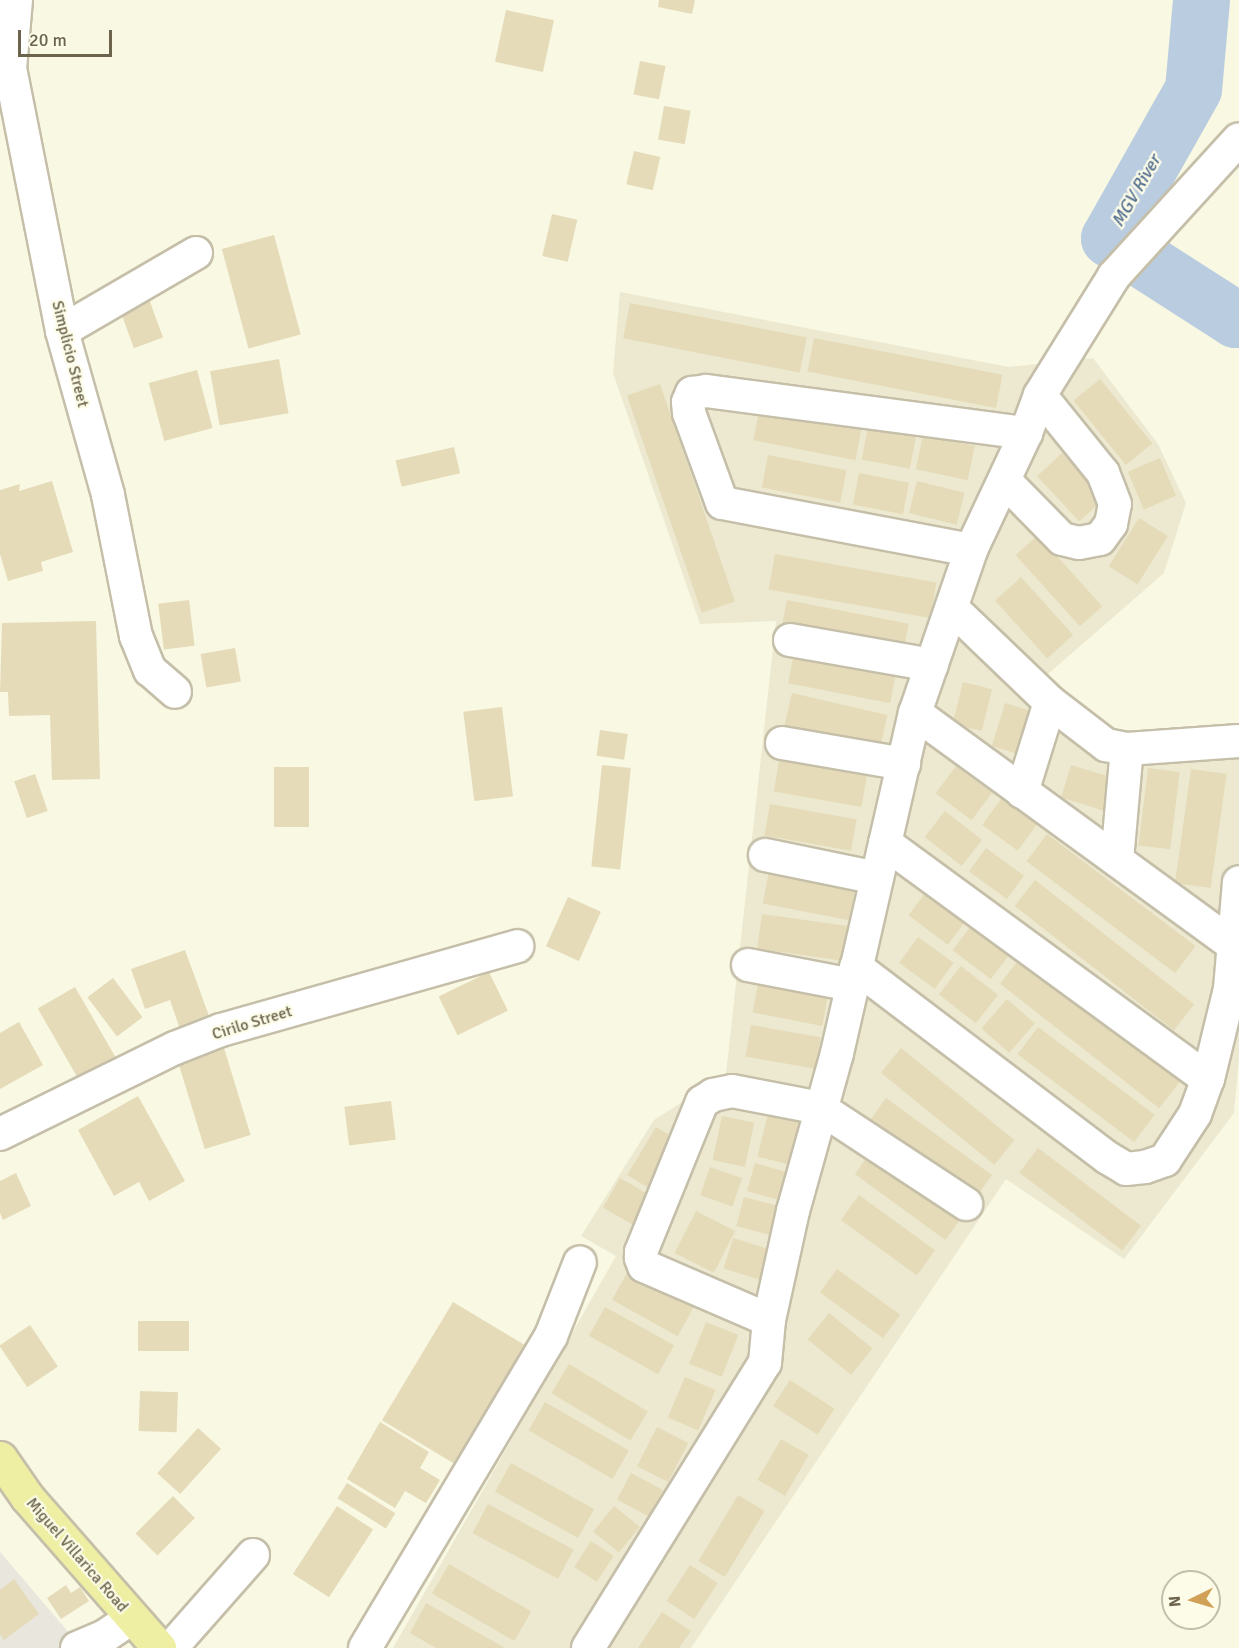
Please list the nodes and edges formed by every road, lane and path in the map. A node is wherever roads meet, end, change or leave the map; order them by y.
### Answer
1 (16, 0) edge
2 (1239, 139) edge
3 (196, 253) dead end
4 (62, 331) junction
5 (1040, 396) junction
6 (1026, 433) junction
7 (1005, 481) junction
8 (971, 550) junction
9 (952, 608) junction
10 (790, 640) dead end
11 (932, 665) junction
12 (175, 692) dead end
13 (1050, 702) junction
14 (915, 713) junction
15 (1239, 741) edge
16 (782, 743) dead end
17 (1127, 749) junction
18 (904, 764) junction
19 (1022, 792) junction
20 (885, 843) junction
21 (765, 855) dead end
22 (1117, 860) junction
23 (877, 878) junction
24 (1239, 882) edge
25 (1233, 945) junction
26 (517, 946) dead end
27 (748, 965) dead end
28 (854, 976) junction
29 (1208, 1079) junction
30 (820, 1108) junction
31 (0, 1134) edge
32 (966, 1204) dead end
33 (580, 1262) dead end
34 (769, 1320) junction
35 (0, 1458) edge
36 (253, 1555) dead end
37 (132, 1618) junction
38 (77, 1648) edge
39 (159, 1648) edge
40 (171, 1648) edge
41 (365, 1648) edge
42 (588, 1648) edge

1 - 4 street, Simplicio Street
2 - 5 street
3 - 4 street
4 - 12 street, Simplicio Street
5 - 6 street
5 - 7 street
6 - 7 street
6 - 8 street
7 - 8 street
8 - 9 street
9 - 11 street
9 - 13 street
10 - 11 street
11 - 14 street
13 - 17 street
13 - 19 street
14 - 18 street
14 - 19 street
15 - 17 street
16 - 18 street
17 - 22 street
18 - 20 street
19 - 22 street
20 - 23 street
20 - 29 street
21 - 23 street
22 - 25 street
23 - 28 street
24 - 25 street
25 - 29 street
26 - 31 street, Cirilo Street
27 - 28 street
28 - 29 street
28 - 30 street
30 - 32 street
30 - 34 street
30 - 34 street
33 - 41 street
34 - 42 street
35 - 37 main road, Miguel Villarica Road
36 - 40 street
37 - 38 street
37 - 39 main road, Miguel Villarica Road

